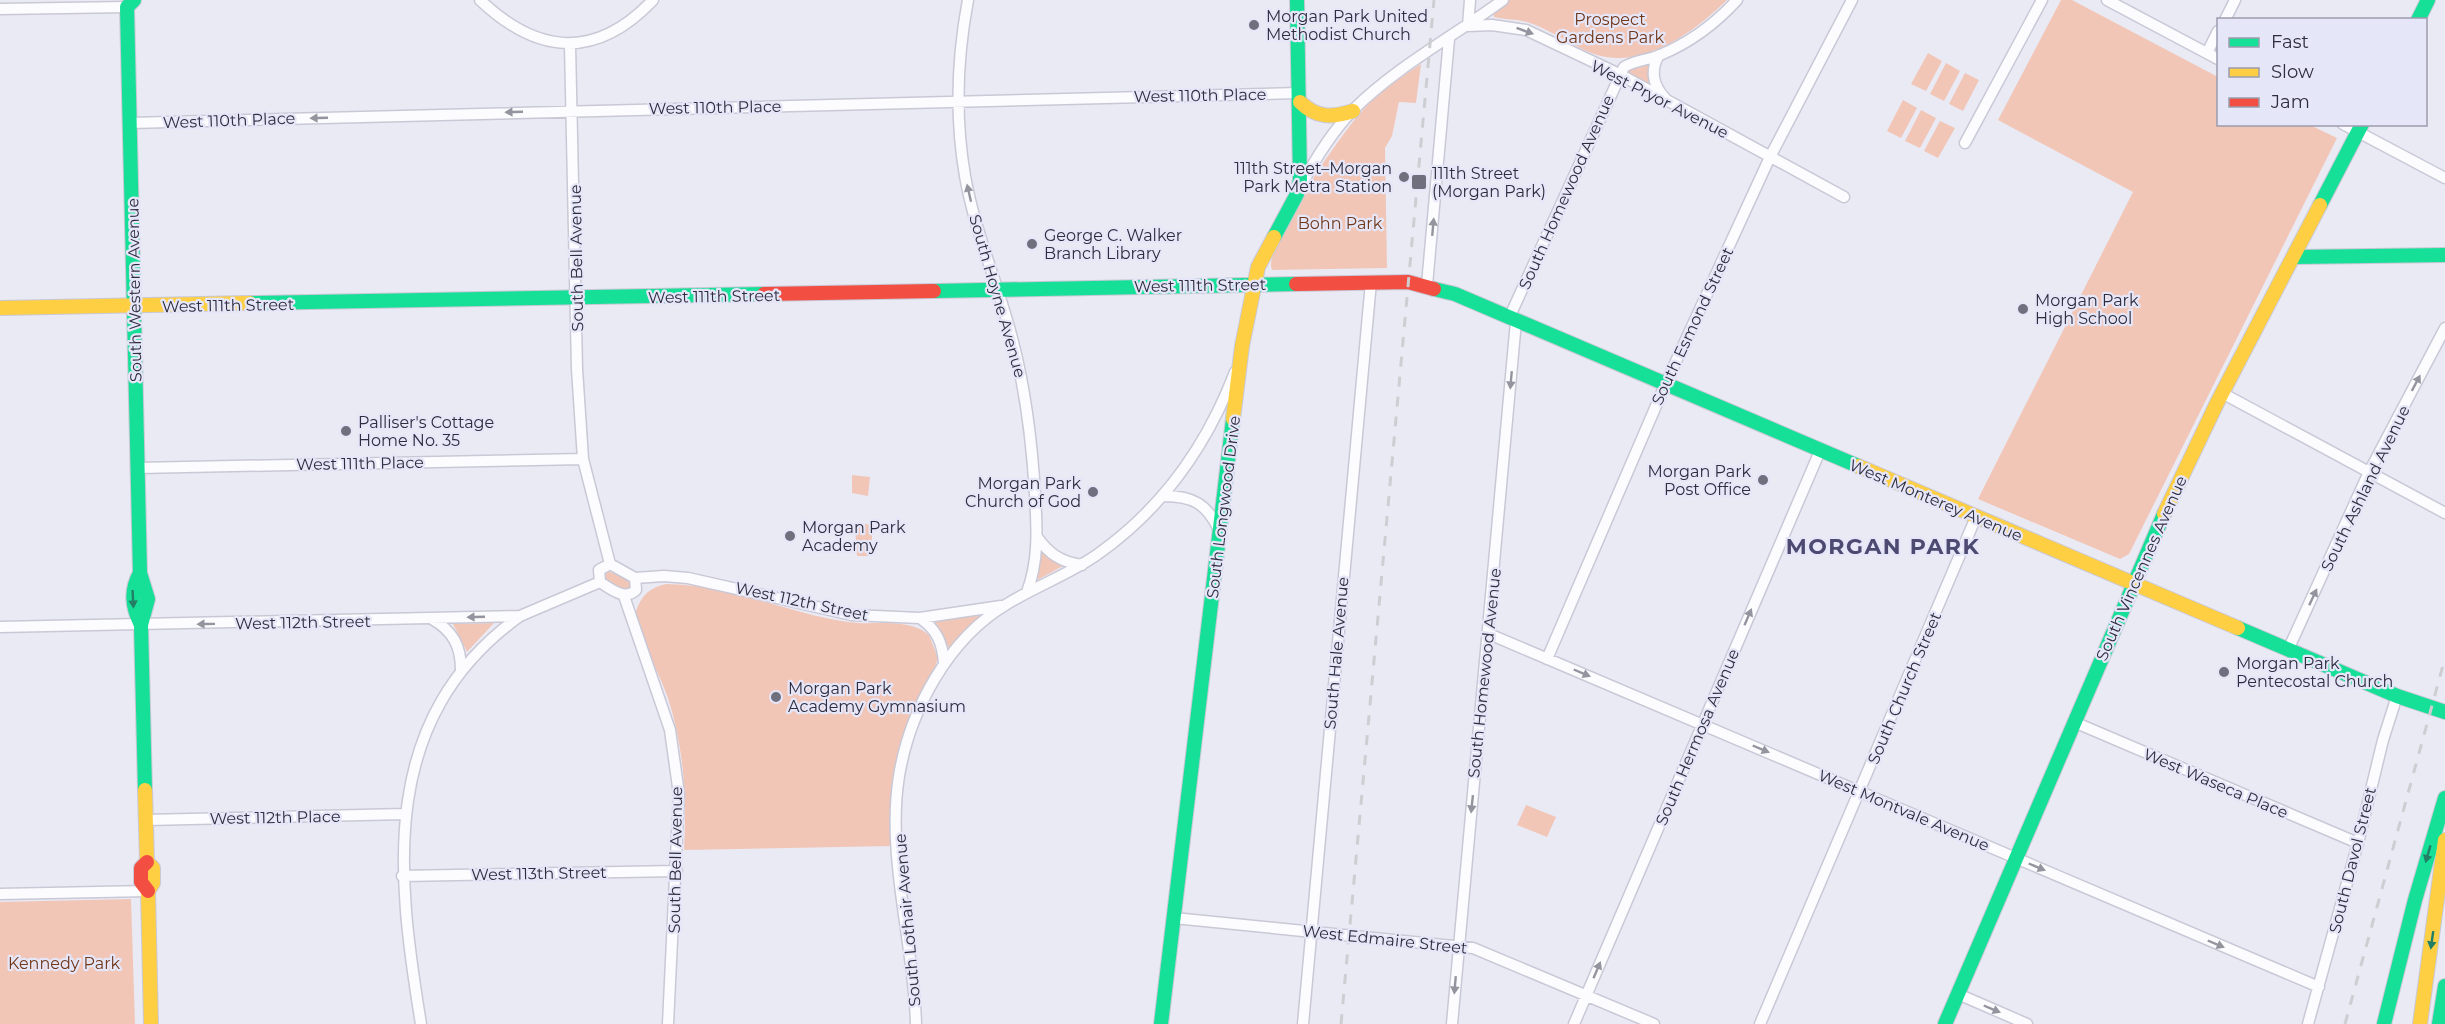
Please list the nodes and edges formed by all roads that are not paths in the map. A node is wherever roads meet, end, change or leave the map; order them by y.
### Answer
1 (480, 0) edge
2 (653, 0) edge
3 (968, 0) edge
4 (1297, 0) edge
5 (1470, 0) edge
6 (1503, 0) edge
7 (1737, 0) edge
8 (1852, 0) edge
9 (2042, 0) edge
10 (2107, 0) edge
11 (2235, 0) edge
12 (2428, 0) edge
13 (127, 2) edge
14 (0, 9) edge
15 (2226, 18) edge
16 (2419, 18) edge
17 (1468, 26) junction
18 (2217, 34) edge
19 (1449, 39) junction
20 (570, 45) junction
21 (2207, 53) junction
22 (1659, 55) junction
23 (2217, 58) edge
24 (1619, 74) junction
25 (1300, 98) junction
26 (958, 101) junction
27 (1669, 102) junction
28 (573, 111) junction
29 (1353, 111) junction
30 (130, 123) junction
31 (2360, 128) edge
32 (1965, 143) dead end
33 (1770, 157) junction
34 (2445, 178) edge
35 (1297, 194) junction
36 (1844, 197) dead end
37 (2445, 255) edge
38 (2294, 257) junction
39 (1371, 282) junction
40 (1252, 284) junction
41 (1427, 285) junction
42 (997, 290) junction
43 (577, 299) junction
44 (134, 306) junction
45 (0, 308) edge
46 (1513, 320) junction
47 (2445, 328) edge
48 (1242, 346) junction
49 (1665, 385) junction
50 (2222, 393) junction
51 (1820, 451) junction
52 (583, 459) junction
53 (138, 468) junction
54 (2369, 472) junction
55 (1164, 496) junction
56 (2445, 513) edge
57 (1976, 517) junction
58 (1220, 532) junction
59 (1037, 537) junction
60 (610, 564) junction
61 (1082, 565) junction
62 (636, 578) junction
63 (600, 582) junction
64 (2133, 584) junction
65 (1027, 592) junction
66 (624, 596) junction
67 (1004, 605) junction
68 (520, 616) junction
69 (920, 618) junction
70 (432, 619) junction
71 (141, 625) junction
72 (0, 627) edge
73 (1489, 634) junction
74 (2288, 650) junction
75 (1547, 659) junction
76 (944, 662) junction
77 (461, 670) junction
78 (2397, 696) junction
79 (2445, 712) edge
80 (2074, 722) junction
81 (1703, 724) junction
82 (1860, 791) junction
83 (2445, 798) edge
84 (405, 814) junction
85 (146, 820) junction
86 (2445, 840) edge
87 (2358, 843) junction
88 (2016, 858) junction
89 (676, 871) junction
90 (402, 876) junction
91 (147, 891) junction
92 (0, 894) edge
93 (1174, 918) junction
94 (1311, 931) junction
95 (1458, 945) junction
96 (2445, 986) edge
97 (2319, 987) junction
98 (1958, 994) junction
99 (1586, 996) junction
100 (151, 1024) edge
101 (421, 1024) edge
102 (668, 1024) edge
103 (916, 1024) edge
104 (1161, 1024) edge
105 (1303, 1024) edge
106 (1452, 1024) edge
107 (1574, 1024) edge
108 (1654, 1024) edge
109 (1760, 1024) edge
110 (1945, 1024) edge
111 (2027, 1024) edge
112 (2308, 1024) edge
113 (2384, 1024) edge
114 (2420, 1024) edge
115 (2439, 1024) edge

1 - 20 street
2 - 20 street
3 - 26 street, South Hoyne Avenue
4 - 25 main road, South Longwood Drive
5 - 17 street
6 - 17 street
7 - 22 street, South Homewood Avenue
8 - 33 street, South Esmond Street
9 - 32 street
10 - 21 street
11 - 15 street
12 - 16 main road
13 - 14 street
13 - 30 main road, South Western Avenue
17 - 19 street
17 -> 24 street, West Pryor Avenue
18 - 21 street
19 - 29 street
41 -> 19 street
20 - 28 street, South Bell Avenue
21 - 23 street
22 - 24 street, South Homewood Avenue
22 - 27 street
24 - 27 street, West Pryor Avenue
24 - 46 street, South Homewood Avenue
25 - 26 street, West 110th Place
25 - 29 main road
25 - 35 main road, South Longwood Drive
26 - 28 street, West 110th Place
42 -> 26 street, South Hoyne Avenue
27 - 33 street, West Pryor Avenue
28 -> 30 street, West 110th Place
28 - 43 street, South Bell Avenue
29 - 35 street
30 - 44 main road, South Western Avenue
31 - 34 street
31 - 38 main road, South Vincennes Avenue
33 - 36 street, West Pryor Avenue
33 - 49 street, South Esmond Street
35 - 40 main road, South Longwood Drive
37 - 38 main road
38 - 50 main road, South Vincennes Avenue
39 - 40 main road, West 111th Street
39 - 41 main road, West 111th Street
39 - 94 street, South Hale Avenue
40 - 42 main road, West 111th Street
40 - 48 main road, South Longwood Drive
41 - 46 main road, West Monterey Avenue
42 - 43 main road, West 111th Street
42 - 59 street, South Hoyne Avenue
43 - 44 main road, West 111th Street
43 - 52 street, South Bell Avenue
44 - 45 main road, West 111th Street
44 - 53 main road, South Western Avenue
46 - 49 main road, West Monterey Avenue
46 -> 73 street, South Homewood Avenue
54 -> 47 street, South Ashland Avenue
48 - 55 street, South Lothair Avenue
48 - 58 main road, South Longwood Drive
49 - 51 main road, West Monterey Avenue
49 - 75 street, South Esmond Street
50 - 54 street
50 - 64 main road, South Vincennes Avenue
51 - 57 main road, West Monterey Avenue
81 -> 51 street, South Hermosa Avenue
52 - 53 street, West 111th Place
52 - 60 street, South Bell Avenue
53 - 71 main road, South Western Avenue
54 - 56 street
74 -> 54 street, South Ashland Avenue
55 - 58 street
55 - 61 street, South Lothair Avenue
57 - 64 main road, West Monterey Avenue
57 - 82 street, South Church Street
58 - 93 main road, South Longwood Drive
59 - 61 street
59 - 65 street, South Hoyne Avenue
60 - 62 street
60 - 63 street
61 - 65 street, South Lothair Avenue
62 - 66 street
62 - 69 street, West 112th Street
63 - 66 street
63 - 68 street, West 112th Street
64 - 74 main road, West Monterey Avenue
64 - 80 main road, South Vincennes Avenue
65 - 67 street, South Lothair Avenue
66 - 89 street, South Bell Avenue
67 - 69 street, West 112th Street
67 - 76 street, South Lothair Avenue
68 -> 70 street, West 112th Street
68 - 77 street
69 - 76 street
70 -> 71 street, West 112th Street
70 - 77 street
71 - 72 street, West 112th Street
71 - 85 main road, South Western Avenue
73 - 75 street, West Montvale Avenue
73 -> 95 street, South Homewood Avenue
74 - 78 main road, West Monterey Avenue
75 -> 81 street, West Montvale Avenue
76 - 103 street, South Lothair Avenue
77 - 84 street
78 - 79 main road, West Monterey Avenue
78 - 87 street, South Davol Street
80 - 87 street, West Waseca Place
80 - 88 main road, South Vincennes Avenue
81 -> 82 street, West Montvale Avenue
99 -> 81 street, South Hermosa Avenue
82 - 88 street, West Montvale Avenue
82 - 109 street, South Church Street
83 -> 113 main road
84 - 85 street, West 112th Place
84 - 90 street
85 - 91 main road, South Western Avenue
86 -> 114 main road
87 - 97 street, South Davol Street
88 -> 97 street, West Montvale Avenue
88 - 98 main road, South Vincennes Avenue
89 - 90 street, West 113th Street
89 - 102 street, South Bell Avenue
90 - 101 street
91 - 92 street
91 - 100 main road, South Western Avenue
93 - 94 street, West Edmaire Street
93 - 104 main road, South Longwood Drive
94 - 95 street, West Edmaire Street
94 - 105 street, South Hale Avenue
95 - 99 street, West Edmaire Street
95 -> 106 street, South Homewood Avenue
96 - 115 main road
97 - 112 street, South Davol Street
98 - 110 main road, South Vincennes Avenue
98 -> 111 street
99 - 107 street, South Hermosa Avenue
99 - 108 street, West Edmaire Street

